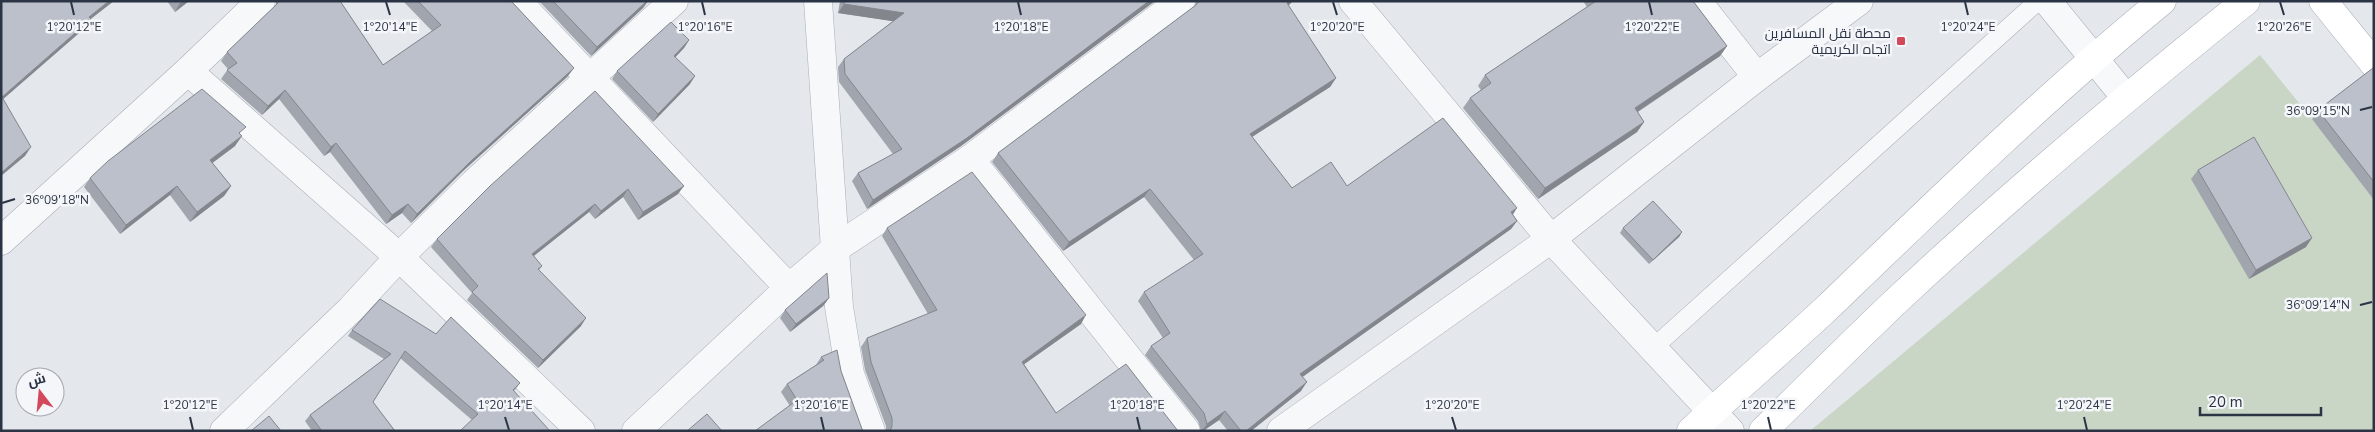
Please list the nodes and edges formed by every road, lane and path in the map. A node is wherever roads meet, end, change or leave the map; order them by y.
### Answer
1 (260, 1) edge
2 (517, 1) edge
3 (674, 1) edge
4 (818, 1) edge
5 (1181, 1) edge
6 (1353, 1) edge
7 (1697, 1) edge
8 (1859, 1) edge
9 (2038, 1) edge
10 (2047, 1) edge
11 (2162, 1) edge
12 (2246, 1) edge
13 (2323, 1) edge
14 (2092, 58) junction
15 (2374, 64) edge
16 (188, 71) junction
17 (589, 76) junction
18 (1756, 77) junction
19 (2126, 98) junction
20 (970, 159) junction
21 (1550, 239) junction
22 (1, 241) edge
23 (836, 248) junction
24 (399, 256) junction
25 (789, 288) junction
26 (1653, 348) junction
27 (1721, 421) edge
28 (224, 431) edge
29 (581, 431) edge
30 (636, 431) edge
31 (870, 431) edge
32 (1186, 431) edge
33 (1281, 431) edge
34 (1691, 431) edge
35 (1763, 431) edge

1 - 16 street
2 - 17 street
3 - 17 street
4 - 23 street
5 - 20 street
6 - 21 street
7 - 18 street
8 - 18 street
9 - 26 lane
10 - 14 street
11 - 14 main road
12 - 19 main road
13 - 15 main road
14 - 19 street
14 - 27 main road
16 - 22 street
16 - 24 street
17 - 24 street
17 - 25 street
18 - 21 street
19 - 35 main road
20 - 23 street
20 - 32 street
21 - 26 street
21 - 33 street
23 - 25 street
23 - 31 street
24 - 28 street
24 - 29 street
25 - 30 street
26 - 27 street
27 - 34 main road

